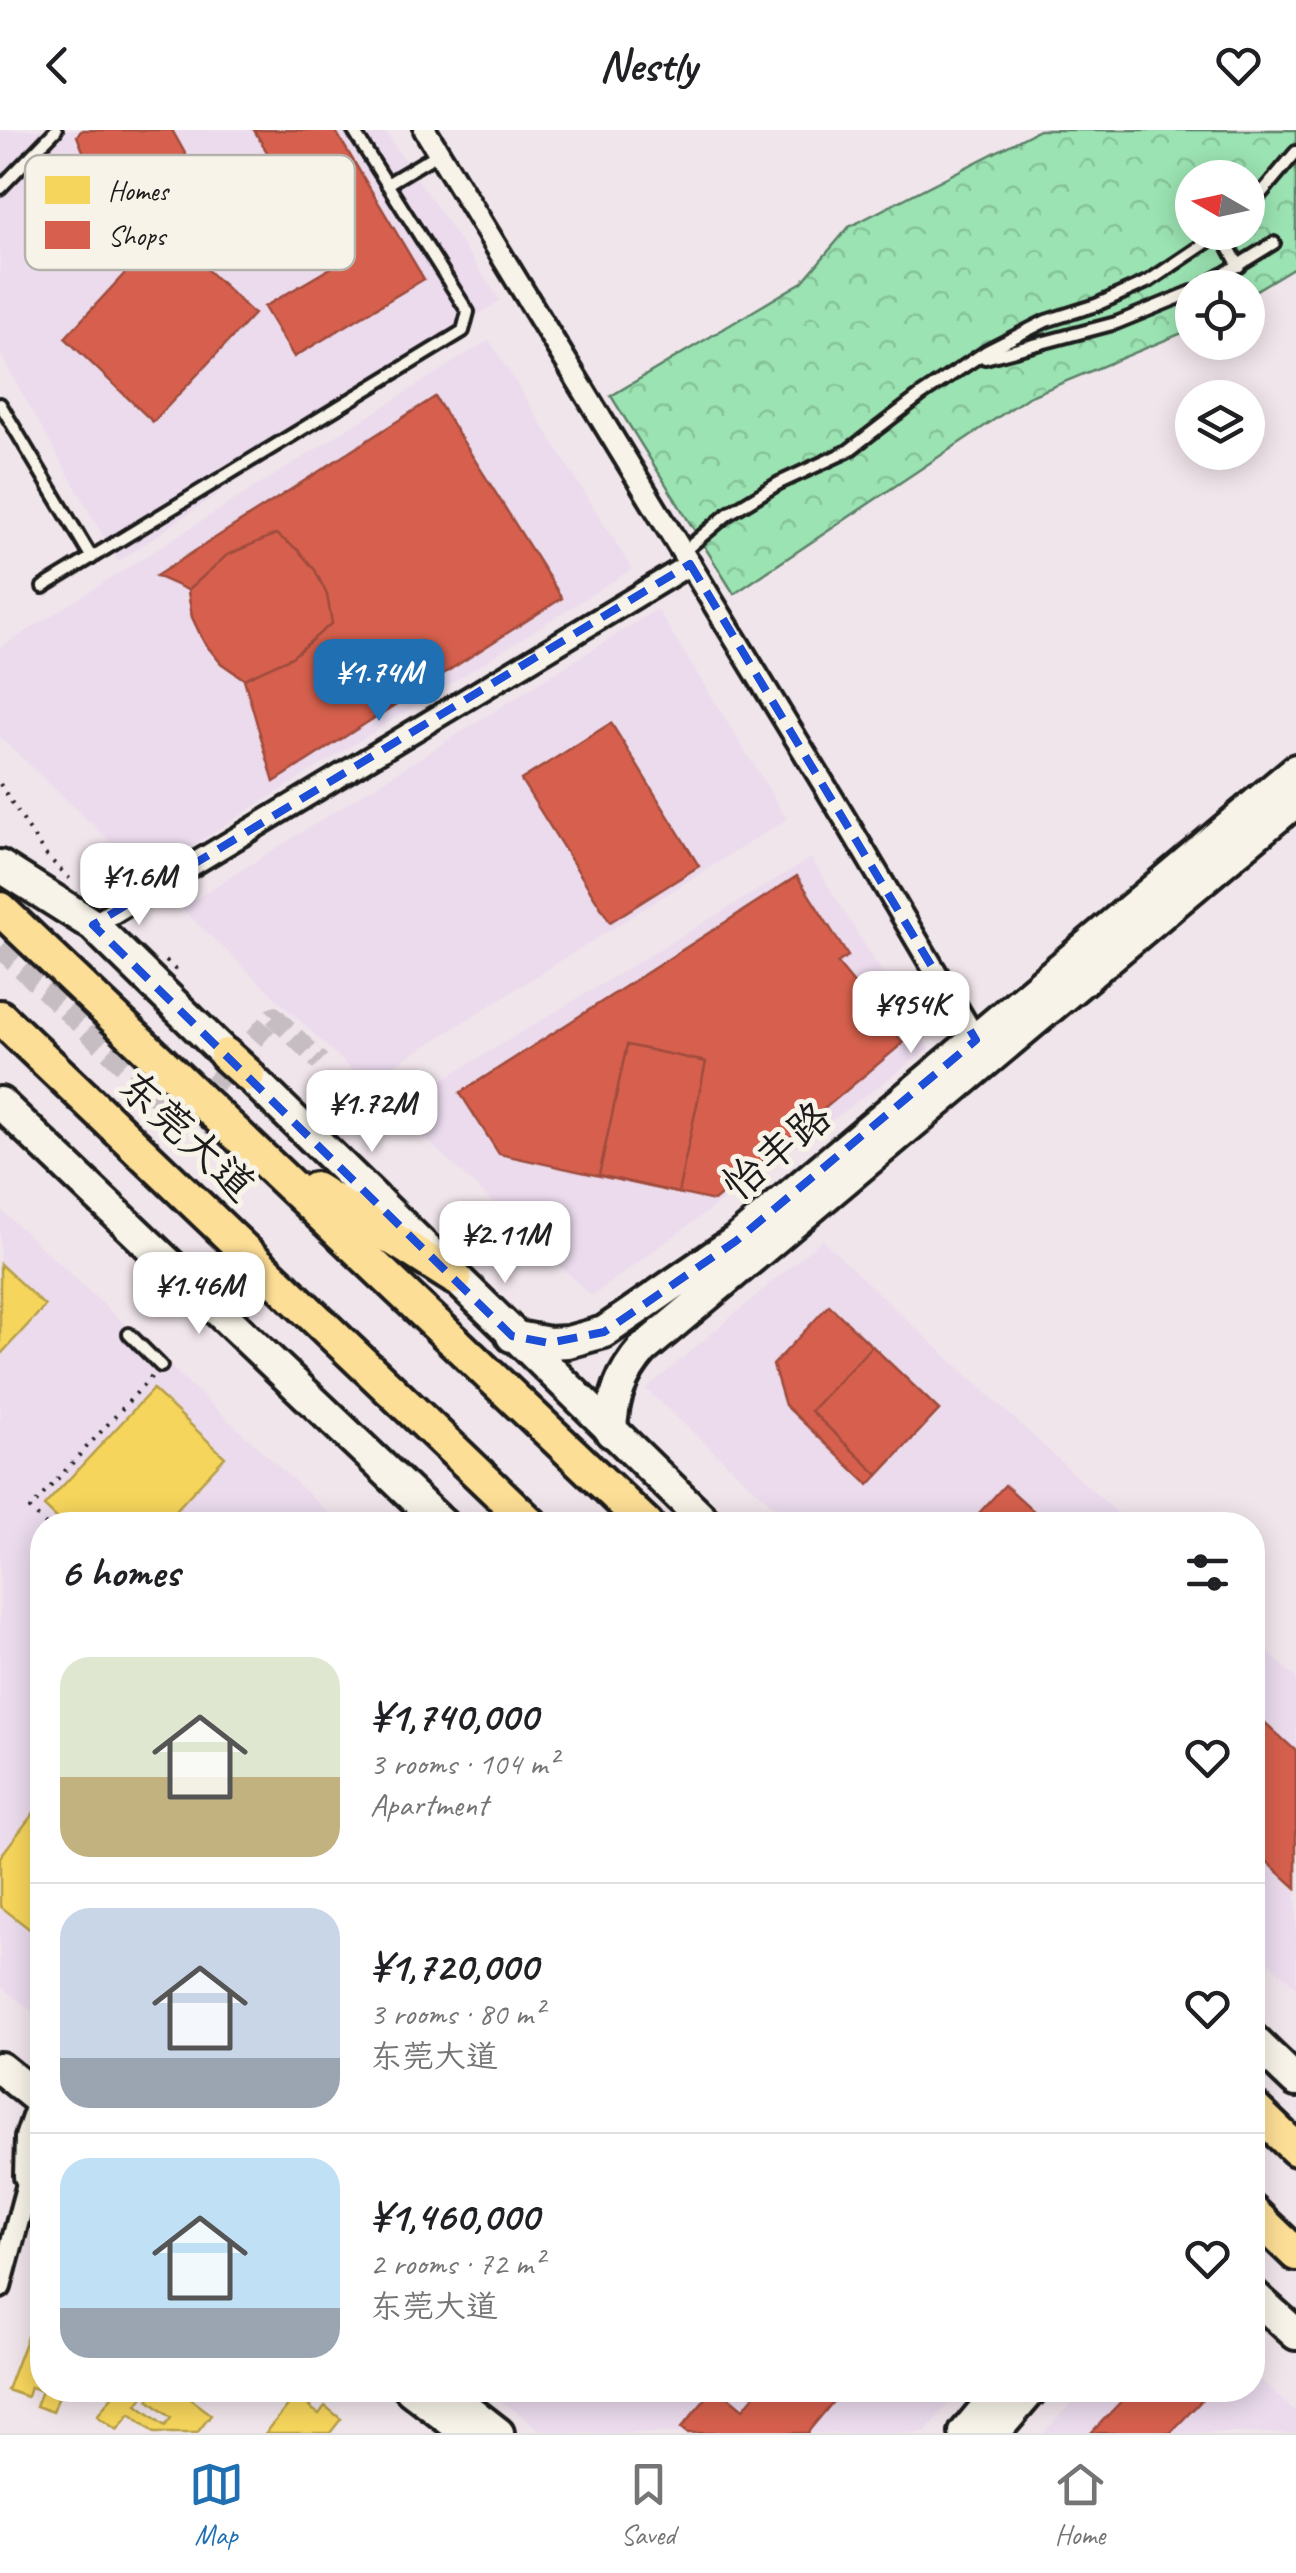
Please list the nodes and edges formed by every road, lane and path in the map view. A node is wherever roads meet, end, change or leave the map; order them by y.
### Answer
1 (56, 130) edge
2 (353, 130) edge
3 (424, 130) edge
4 (1296, 152) edge
5 (439, 153) junction
6 (32, 155) edge
7 (25, 162) edge
8 (387, 184) junction
9 (0, 188) edge
10 (1265, 189) edge
11 (1274, 243) dead end
12 (1196, 250) edge
13 (1230, 250) edge
14 (1239, 266) junction
15 (1232, 270) edge
16 (1175, 299) edge
17 (960, 370) junction
18 (0, 404) edge
19 (92, 558) junction
20 (686, 558) junction
21 (42, 587) dead end
22 (1296, 770) edge
23 (1296, 801) edge
24 (0, 866) edge
25 (0, 909) edge
26 (93, 926) junction
27 (0, 1017) edge
28 (982, 1051) junction
29 (0, 1102) edge
30 (241, 1139) junction
31 (454, 1278) junction
32 (129, 1334) dead end
33 (512, 1336) junction
34 (161, 1366) joint
35 (612, 1432) junction
36 (33, 1512) edge
37 (418, 1512) edge
38 (518, 1512) edge
39 (632, 1512) edge
40 (695, 1512) edge
41 (0, 2043) edge
42 (1265, 2051) edge
43 (30, 2067) edge
44 (0, 2068) edge
45 (1296, 2081) edge
46 (30, 2094) edge
47 (1265, 2119) edge
48 (1296, 2149) edge
49 (30, 2184) edge
50 (1265, 2224) edge
51 (1296, 2254) edge
52 (0, 2287) edge
53 (1265, 2306) edge
54 (1296, 2334) edge
55 (426, 2402) edge
56 (458, 2402) edge
57 (992, 2402) edge
58 (1021, 2402) edge
59 (466, 2433) edge
60 (498, 2433) edge
61 (965, 2433) edge
62 (994, 2433) edge

1 - 6 lane
2 - 8 lane
3 - 5 street
4 - 10 lane
5 - 8 lane
5 - 20 street
7 - 9 lane
8 - 19 lane
11 - 14 lane
12 - 17 lane
13 - 14 lane
14 - 15 lane
16 - 17 lane
17 - 20 lane
18 - 19 lane
19 - 21 lane
20 - 26 street
20 - 28 street
22 - 28 street, 怡丰路
23 - 28 street, 怡丰路
24 - 26 street
25 - 30 main road, 东莞大道
26 - 31 street
27 - 38 main road, 东莞大道
28 - 33 street, 怡丰路
28 - 35 street, 怡丰路
29 - 37 street
30 - 31 main road
30 - 39 main road, 东莞大道
31 - 33 street
32 - 34 lane
33 - 35 street
34 - 36 path
35 - 40 street
41 - 43 street
42 - 45 street
44 - 46 street
47 - 48 main road
49 - 52 street
50 - 51 main road
53 - 54 street
55 - 59 street
56 - 60 street
57 - 61 street
58 - 62 street

